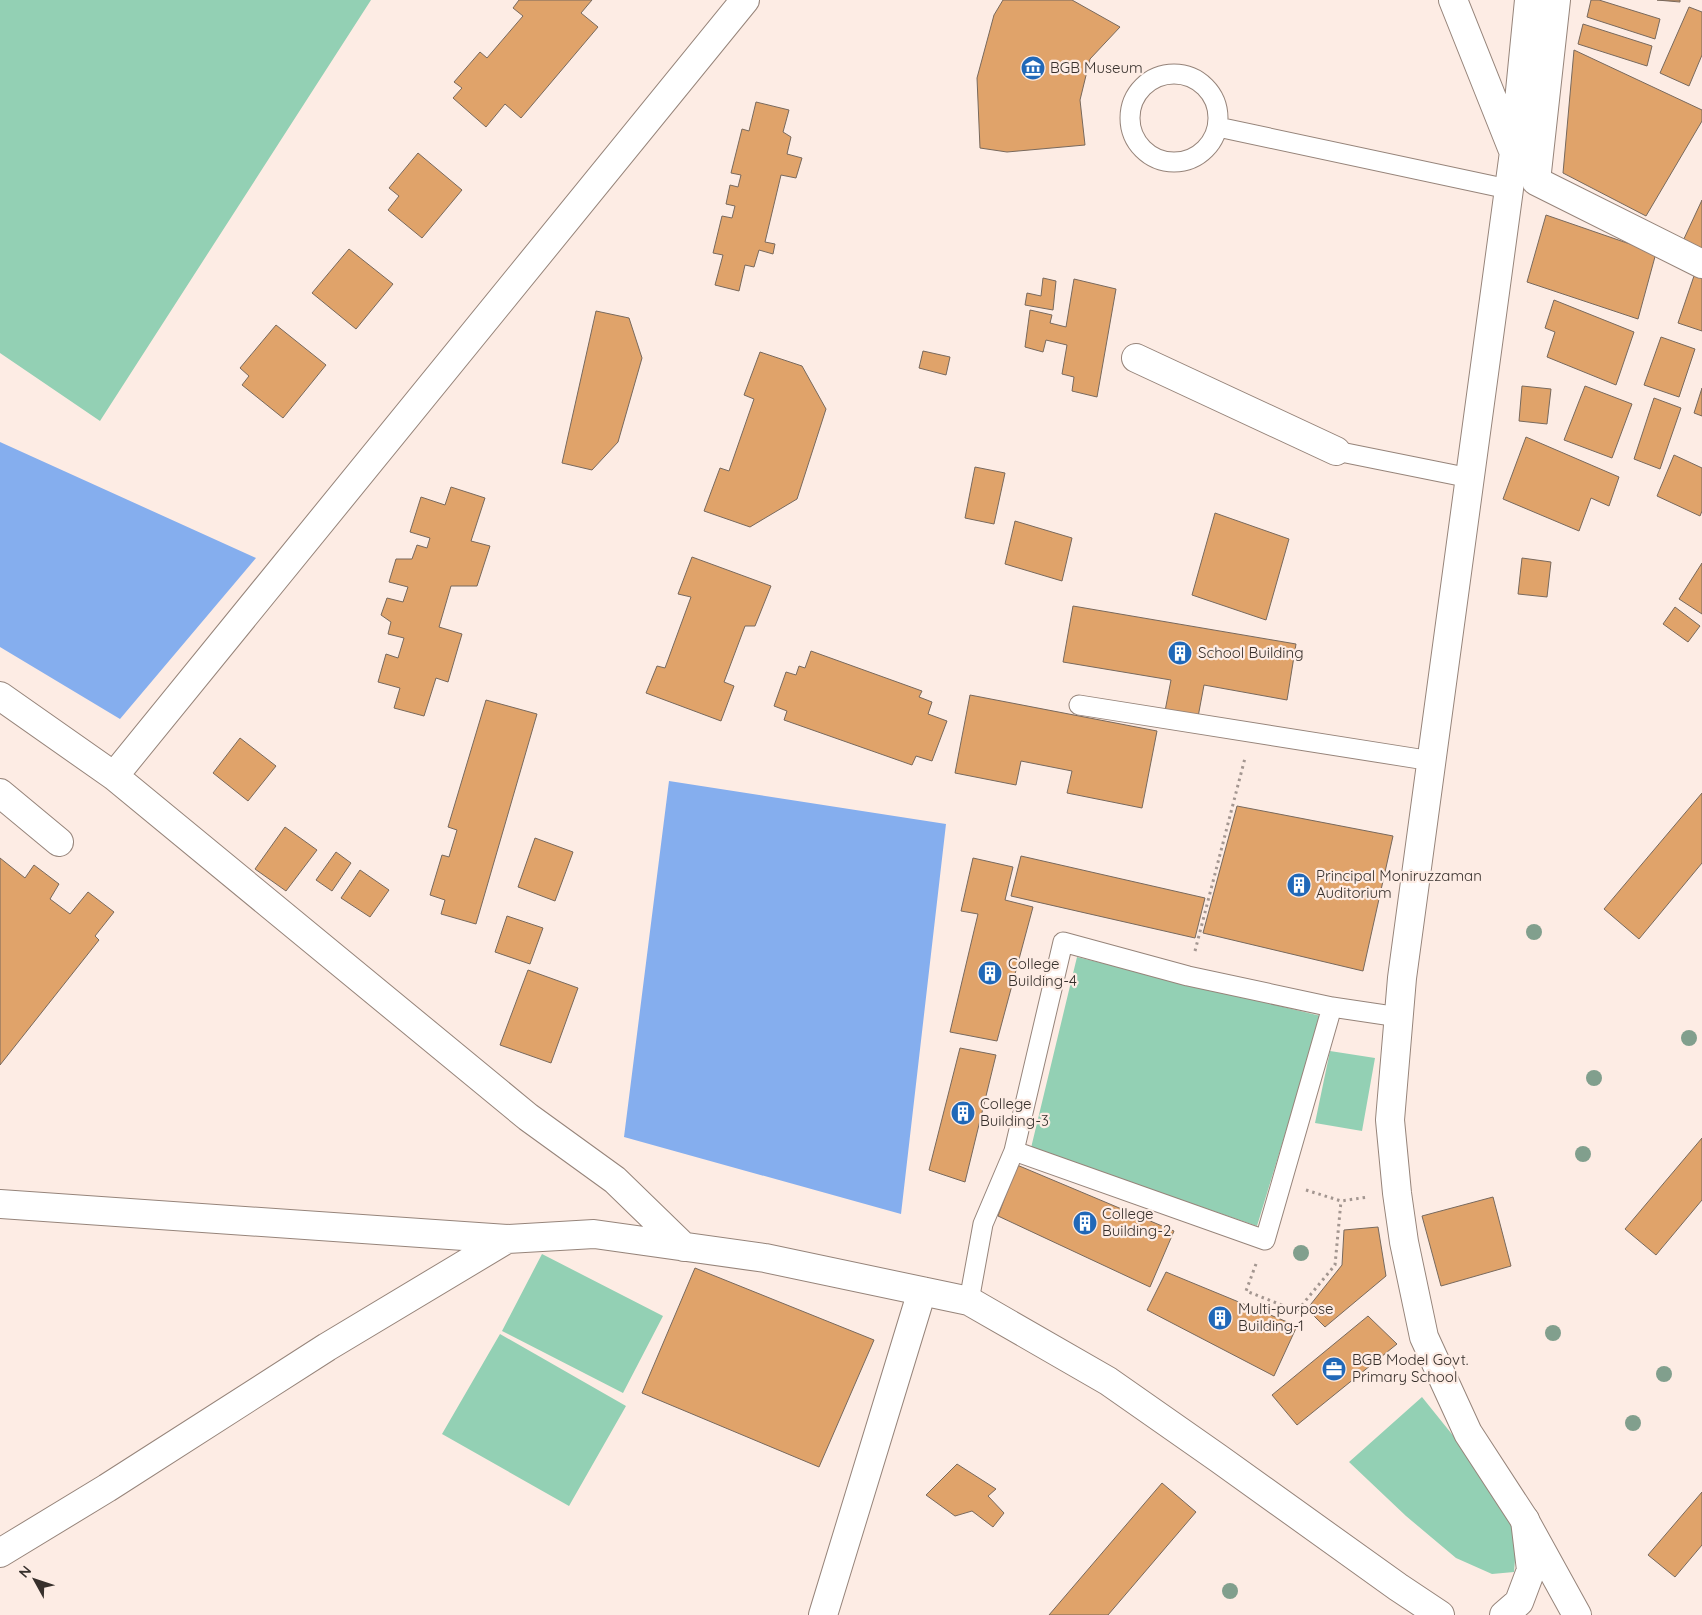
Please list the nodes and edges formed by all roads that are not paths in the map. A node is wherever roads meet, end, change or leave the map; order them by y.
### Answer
1 (746, 0) edge
2 (1453, 0) edge
3 (1529, 0) edge
4 (1556, 0) edge
5 (1218, 127) junction
6 (1514, 152) junction
7 (1508, 189) junction
8 (1702, 264) edge
9 (1136, 358) dead end
10 (1336, 451) joint
11 (1470, 478) junction
12 (0, 696) edge
13 (1079, 705) dead end
14 (1432, 761) junction
15 (114, 776) junction
16 (0, 793) edge
17 (59, 842) dead end
18 (1332, 1007) junction
19 (1399, 1017) junction
20 (1014, 1151) junction
21 (0, 1204) edge
22 (507, 1239) junction
23 (684, 1247) junction
24 (922, 1291) junction
25 (969, 1300) junction
26 (1524, 1519) junction
27 (0, 1552) edge
28 (822, 1615) edge
29 (1440, 1615) edge
30 (1504, 1615) edge
31 (1577, 1615) edge

1 - 15 street
2 - 6 street
3 - 6 street
4 - 8 street
5 - 5 lane
5 - 7 lane
6 - 7 street
7 - 11 street
9 - 10 street
10 - 11 lane
11 - 14 street
12 - 15 street
13 - 14 lane
14 - 19 street
15 - 23 street
16 - 17 street
18 - 19 lane
18 - 20 lane
18 - 20 lane
19 - 26 street
20 - 25 lane
21 - 22 street
22 - 23 street
22 - 27 street
23 - 24 street
24 - 25 street
24 - 28 street
25 - 29 street
26 - 30 street
26 - 31 street

